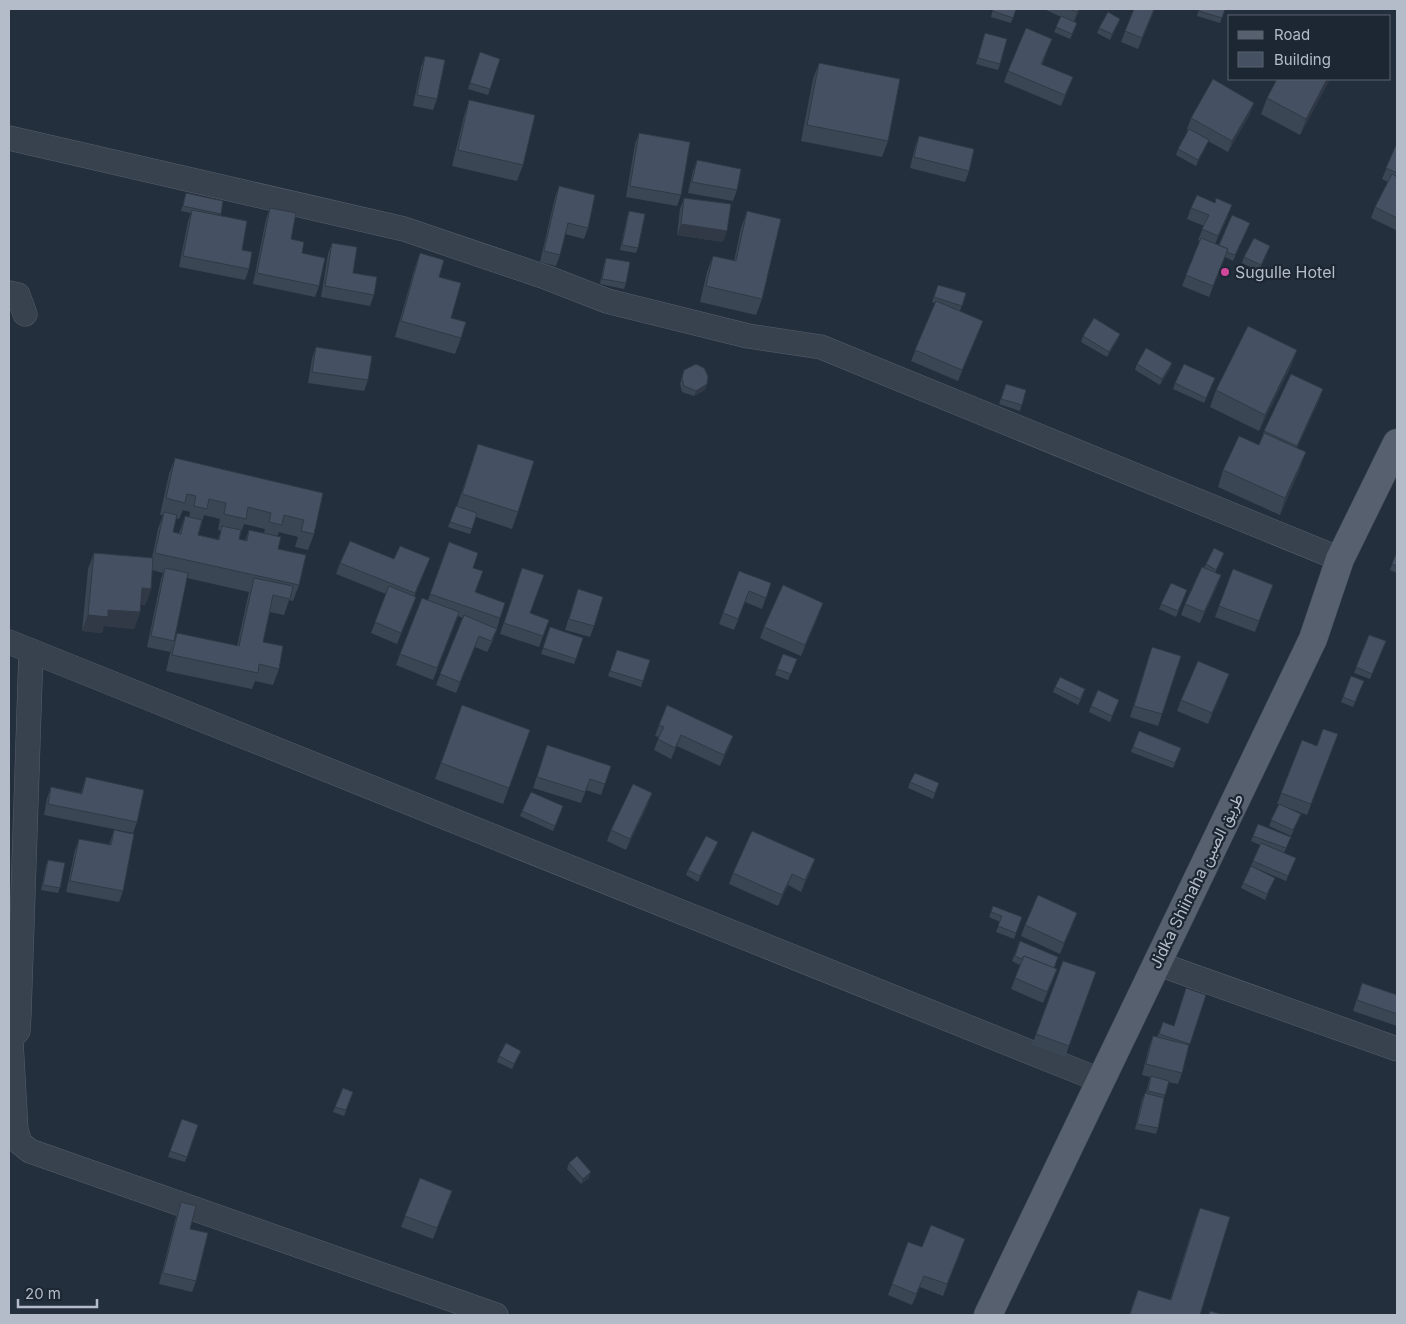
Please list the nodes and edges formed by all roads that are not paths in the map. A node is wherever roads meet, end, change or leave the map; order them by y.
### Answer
1 (9, 138) edge
2 (9, 293) edge
3 (25, 314) dead end
4 (1397, 443) edge
5 (1340, 559) junction
6 (9, 642) edge
7 (31, 651) junction
8 (1156, 963) junction
9 (10, 1041) edge
10 (1397, 1049) edge
11 (1102, 1081) junction
12 (496, 1315) edge
13 (988, 1315) edge

1 - 5 street
2 - 3 street
4 - 5 main road, Jidka Shiinaha طريق الصين
5 - 8 main road, Jidka Shiinaha طريق الصين
6 - 7 street
7 - 9 street
7 - 11 street
8 - 10 street
8 - 11 main road, Jidka Shiinaha طريق الصين
9 - 12 street
11 - 13 main road, Jidka Shiinaha طريق الصين

